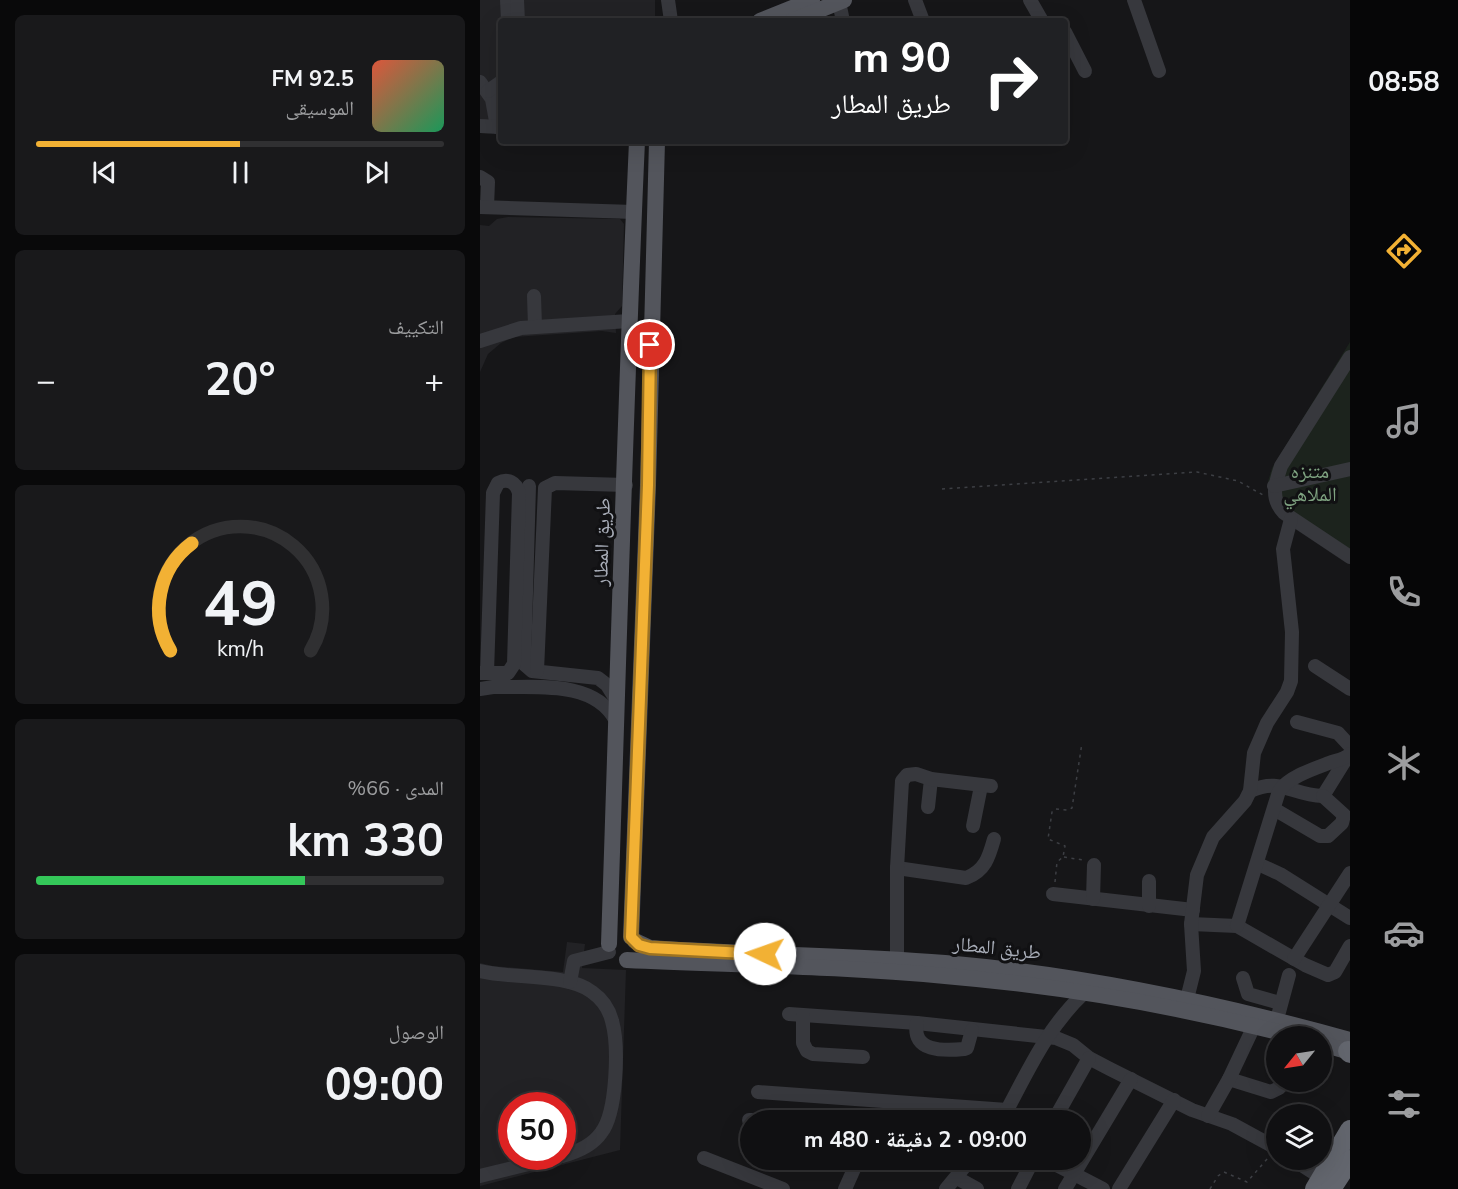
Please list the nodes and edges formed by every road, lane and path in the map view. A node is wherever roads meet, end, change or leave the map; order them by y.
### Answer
1 (507, 0) edge
2 (517, 0) edge
3 (668, 0) edge
4 (812, 0) edge
5 (915, 0) edge
6 (1030, 0) edge
7 (1134, 0) edge
8 (841, 1) edge
9 (508, 18) edge
10 (518, 18) edge
11 (671, 18) edge
12 (767, 18) edge
13 (799, 18) edge
14 (843, 18) edge
15 (922, 18) edge
16 (1040, 18) edge
17 (1068, 38) edge
18 (1085, 71) dead end
19 (1159, 71) dead end
20 (484, 87) edge
21 (480, 105) edge
22 (495, 106) junction
23 (498, 122) edge
24 (480, 126) edge
25 (498, 127) edge
26 (638, 144) edge
27 (657, 144) edge
28 (480, 177) edge
29 (484, 207) edge
30 (634, 212) junction
31 (655, 212) junction
32 (534, 296) dead end
33 (629, 321) junction
34 (651, 321) junction
35 (528, 327) junction
36 (480, 329) edge
37 (480, 341) edge
38 (1350, 357) edge
39 (1350, 470) edge
40 (626, 485) junction
41 (648, 485) junction
42 (528, 486) dead end
43 (1274, 486) junction
44 (942, 489) dead end
45 (1276, 503) junction
46 (1291, 519) junction
47 (1350, 557) edge
48 (485, 574) edge
49 (1316, 666) dead end
50 (537, 671) junction
51 (483, 673) edge
52 (1350, 688) edge
53 (480, 689) edge
54 (617, 701) junction
55 (616, 721) junction
56 (1298, 722) dead end
57 (1082, 743) dead end
58 (1349, 753) edge
59 (931, 779) junction
60 (1283, 786) junction
61 (1250, 791) junction
62 (1323, 796) junction
63 (928, 807) dead end
64 (1274, 809) junction
65 (973, 826) dead end
66 (994, 839) dead end
67 (1063, 857) junction
68 (1258, 864) junction
69 (1094, 865) joint
70 (897, 868) junction
71 (1350, 873) edge
72 (1149, 881) dead end
73 (1053, 894) joint
74 (1093, 899) junction
75 (1149, 906) junction
76 (1328, 906) junction
77 (1192, 917) junction
78 (1350, 918) edge
79 (1237, 926) junction
80 (633, 939) junction
81 (1350, 946) edge
82 (609, 948) junction
83 (1294, 958) junction
84 (627, 960) junction
85 (897, 966) junction
86 (480, 971) edge
87 (1289, 975) dead end
88 (1243, 978) dead end
89 (570, 982) junction
90 (1084, 987) junction
91 (1187, 999) junction
92 (1279, 1011) junction
93 (917, 1023) junction
94 (1254, 1026) junction
95 (1266, 1029) edge
96 (972, 1030) junction
97 (1046, 1037) junction
98 (1332, 1046) edge
99 (1350, 1049) edge
100 (863, 1056) dead end
101 (1089, 1058) junction
102 (1131, 1079) junction
103 (1229, 1079) junction
104 (1266, 1090) edge
105 (758, 1092) dead end
106 (1174, 1100) junction
107 (949, 1110) edge
108 (1005, 1110) edge
109 (1060, 1110) edge
110 (1208, 1116) junction
111 (1350, 1130) edge
112 (1266, 1143) edge
113 (576, 1151) edge
114 (704, 1158) dead end
115 (1266, 1160) edge
116 (1350, 1160) edge
117 (505, 1170) edge
118 (854, 1170) edge
119 (963, 1170) edge
120 (1028, 1170) edge
121 (1067, 1170) edge
122 (1306, 1170) edge
123 (1075, 1174) junction
124 (480, 1176) edge
125 (957, 1178) junction
126 (1323, 1185) edge
127 (783, 1189) edge
128 (845, 1189) edge
129 (946, 1189) edge
130 (976, 1189) edge
131 (1018, 1189) edge
132 (1065, 1189) edge
133 (1103, 1189) edge
134 (1119, 1189) edge
135 (1210, 1189) edge

1 - 9 street
2 - 10 street
3 - 11 street
4 - 12 main road
5 - 15 street
6 - 16 street
7 - 19 street
8 - 13 main road
8 - 14 street
17 - 18 street
20 - 22 street
21 - 22 street
22 - 23 street
24 - 25 street
26 - 30 main road, طريق المطار
27 - 31 main road
28 - 29 street
29 - 30 street
30 - 31 main road
30 - 33 main road, طريق المطار
31 - 34 main road
32 - 35 street
33 - 34 main road
33 - 35 street
33 - 40 main road, طريق المطار
34 - 41 main road
35 - 36 street
35 - 37 street
38 - 43 street
39 - 43 street
40 - 41 main road
40 - 50 street
40 - 54 main road, طريق المطار
41 - 80 main road
42 - 50 street
43 - 45 street
44 - 45 path
45 - 46 street
46 - 47 street
46 - 61 street
48 - 51 street
48 - 51 street
49 - 52 street
50 - 54 street
53 - 55 street
54 - 55 main road, طريق المطار
55 - 82 main road, طريق المطار
56 - 58 street
57 - 67 path
58 - 60 street
58 - 62 street
59 - 63 street
59 - 65 street
59 - 70 street
60 - 61 street
60 - 62 street
60 - 64 street
61 - 77 street
62 - 64 street
64 - 68 street
66 - 70 street
67 - 69 path
67 - 73 path
68 - 76 street
68 - 79 street
69 - 74 street
70 - 85 street
71 - 76 street
72 - 75 street
73 - 74 street
74 - 75 street
75 - 77 street
76 - 78 street
76 - 83 street
77 - 79 street
77 - 91 street
79 - 83 street
80 - 82 main road
80 - 84 main road
80 - 85 main road, طريق المطار
81 - 83 street
82 - 84 main road
82 - 89 street
84 - 85 main road, طريق المطار
85 - 90 main road, طريق المطار
86 - 89 street
87 - 92 street
88 - 92 street
89 - 113 street
90 - 91 main road, طريق المطار
90 - 94 main road, طريق المطار
90 - 97 street
91 - 92 main road, طريق المطار
92 - 99 main road, طريق المطار
93 - 96 street
93 - 96 street
93 - 100 street
94 - 95 main road, طريق المطار
94 - 103 street
96 - 97 street
97 - 101 street
97 - 108 street
98 - 99 main road, طريق المطار
101 - 102 street
101 - 109 street
102 - 106 street
102 - 123 street
103 - 104 street
103 - 110 street
105 - 107 street
106 - 110 street
106 - 134 street
110 - 112 street
111 - 126 highway
114 - 127 street
115 - 135 path
116 - 126 highway
117 - 124 street
118 - 128 street
119 - 125 street
120 - 131 street
121 - 123 street
122 - 126 street
123 - 132 street
123 - 133 street
125 - 129 street
125 - 130 street

